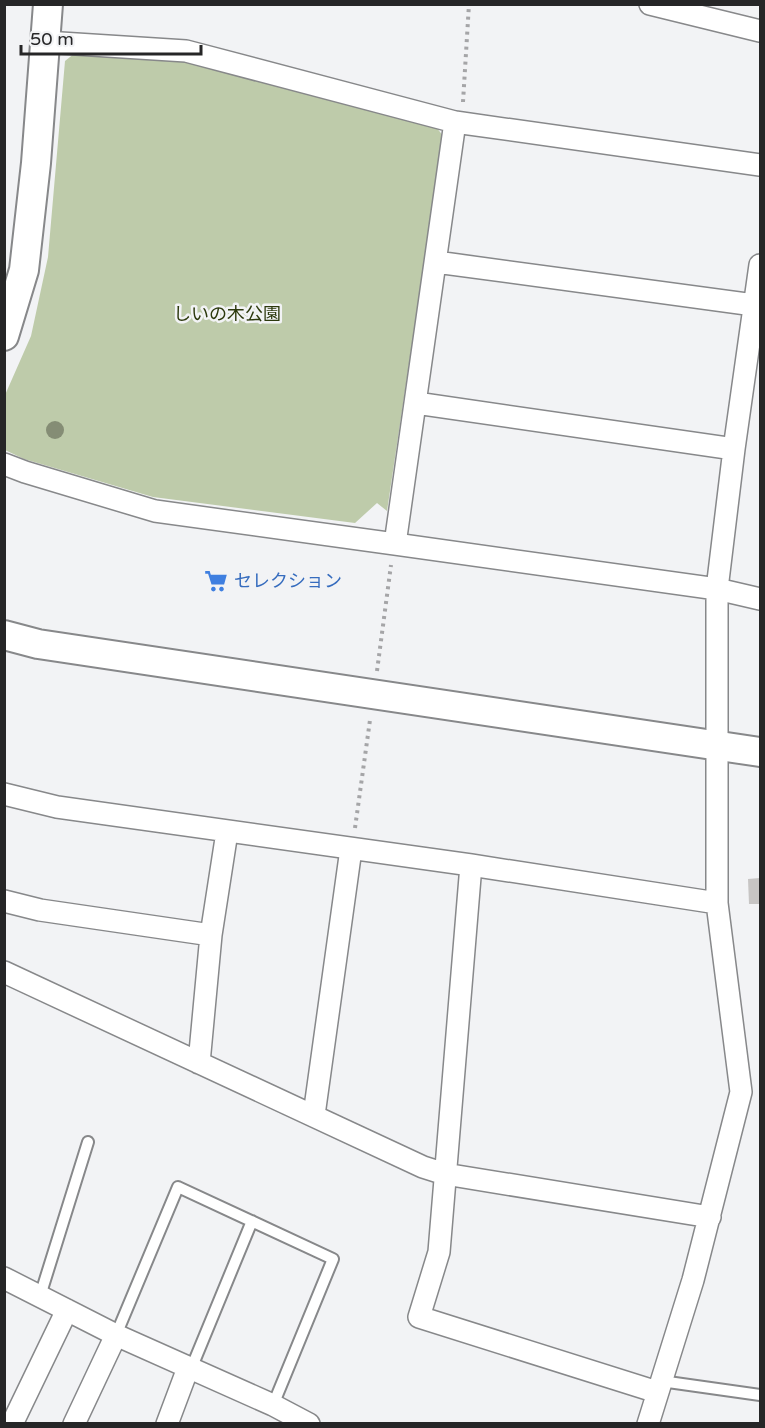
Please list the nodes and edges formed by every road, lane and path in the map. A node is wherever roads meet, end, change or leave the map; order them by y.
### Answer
1 (48, 4) edge
2 (469, 4) edge
3 (650, 4) edge
4 (760, 31) edge
5 (45, 42) junction
6 (455, 122) junction
7 (760, 165) edge
8 (436, 262) junction
9 (760, 265) edge
10 (754, 305) junction
11 (4, 336) edge
12 (416, 403) junction
13 (734, 449) junction
14 (4, 464) edge
15 (395, 544) junction
16 (717, 589) junction
17 (760, 599) edge
18 (4, 634) edge
19 (375, 681) dead end
20 (370, 720) dead end
21 (718, 745) junction
22 (760, 752) edge
23 (4, 794) edge
24 (228, 832) junction
25 (351, 849) junction
26 (471, 865) junction
27 (4, 902) edge
28 (717, 903) junction
29 (212, 935) junction
30 (4, 972) edge
31 (199, 1063) junction
32 (314, 1115) junction
33 (88, 1142) dead end
34 (445, 1174) junction
35 (710, 1217) junction
36 (252, 1221) junction
37 (4, 1278) edge
38 (40, 1296) junction
39 (67, 1310) junction
40 (116, 1335) junction
41 (189, 1368) junction
42 (659, 1387) junction
43 (760, 1395) edge
44 (273, 1405) junction
45 (12, 1424) edge
46 (74, 1424) edge
47 (167, 1424) edge
48 (309, 1424) edge
49 (648, 1424) edge

1 - 5 street
2 - 6 path
3 - 4 street
5 - 6 street
5 - 11 street
6 - 7 street
6 - 8 street
8 - 10 street
8 - 12 street
9 - 10 street
10 - 13 street
12 - 13 street
12 - 15 street
13 - 16 street
14 - 15 street
15 - 16 street
15 - 19 path
16 - 17 street
16 - 21 street
18 - 21 street
20 - 25 path
21 - 22 street
21 - 28 street
23 - 24 street
24 - 25 street
24 - 29 street
25 - 26 street
25 - 32 street
26 - 28 street
26 - 34 street
27 - 29 street
28 - 35 street
29 - 31 street
30 - 31 street
31 - 32 street
32 - 34 street
33 - 38 lane
34 - 35 street
34 - 42 street
35 - 42 street
36 - 40 lane
36 - 41 lane
36 - 44 lane
37 - 38 street
38 - 39 street
39 - 40 street
39 - 45 street
40 - 41 street
40 - 46 street
41 - 44 street
41 - 47 street
42 - 43 lane
42 - 49 street
44 - 48 street

